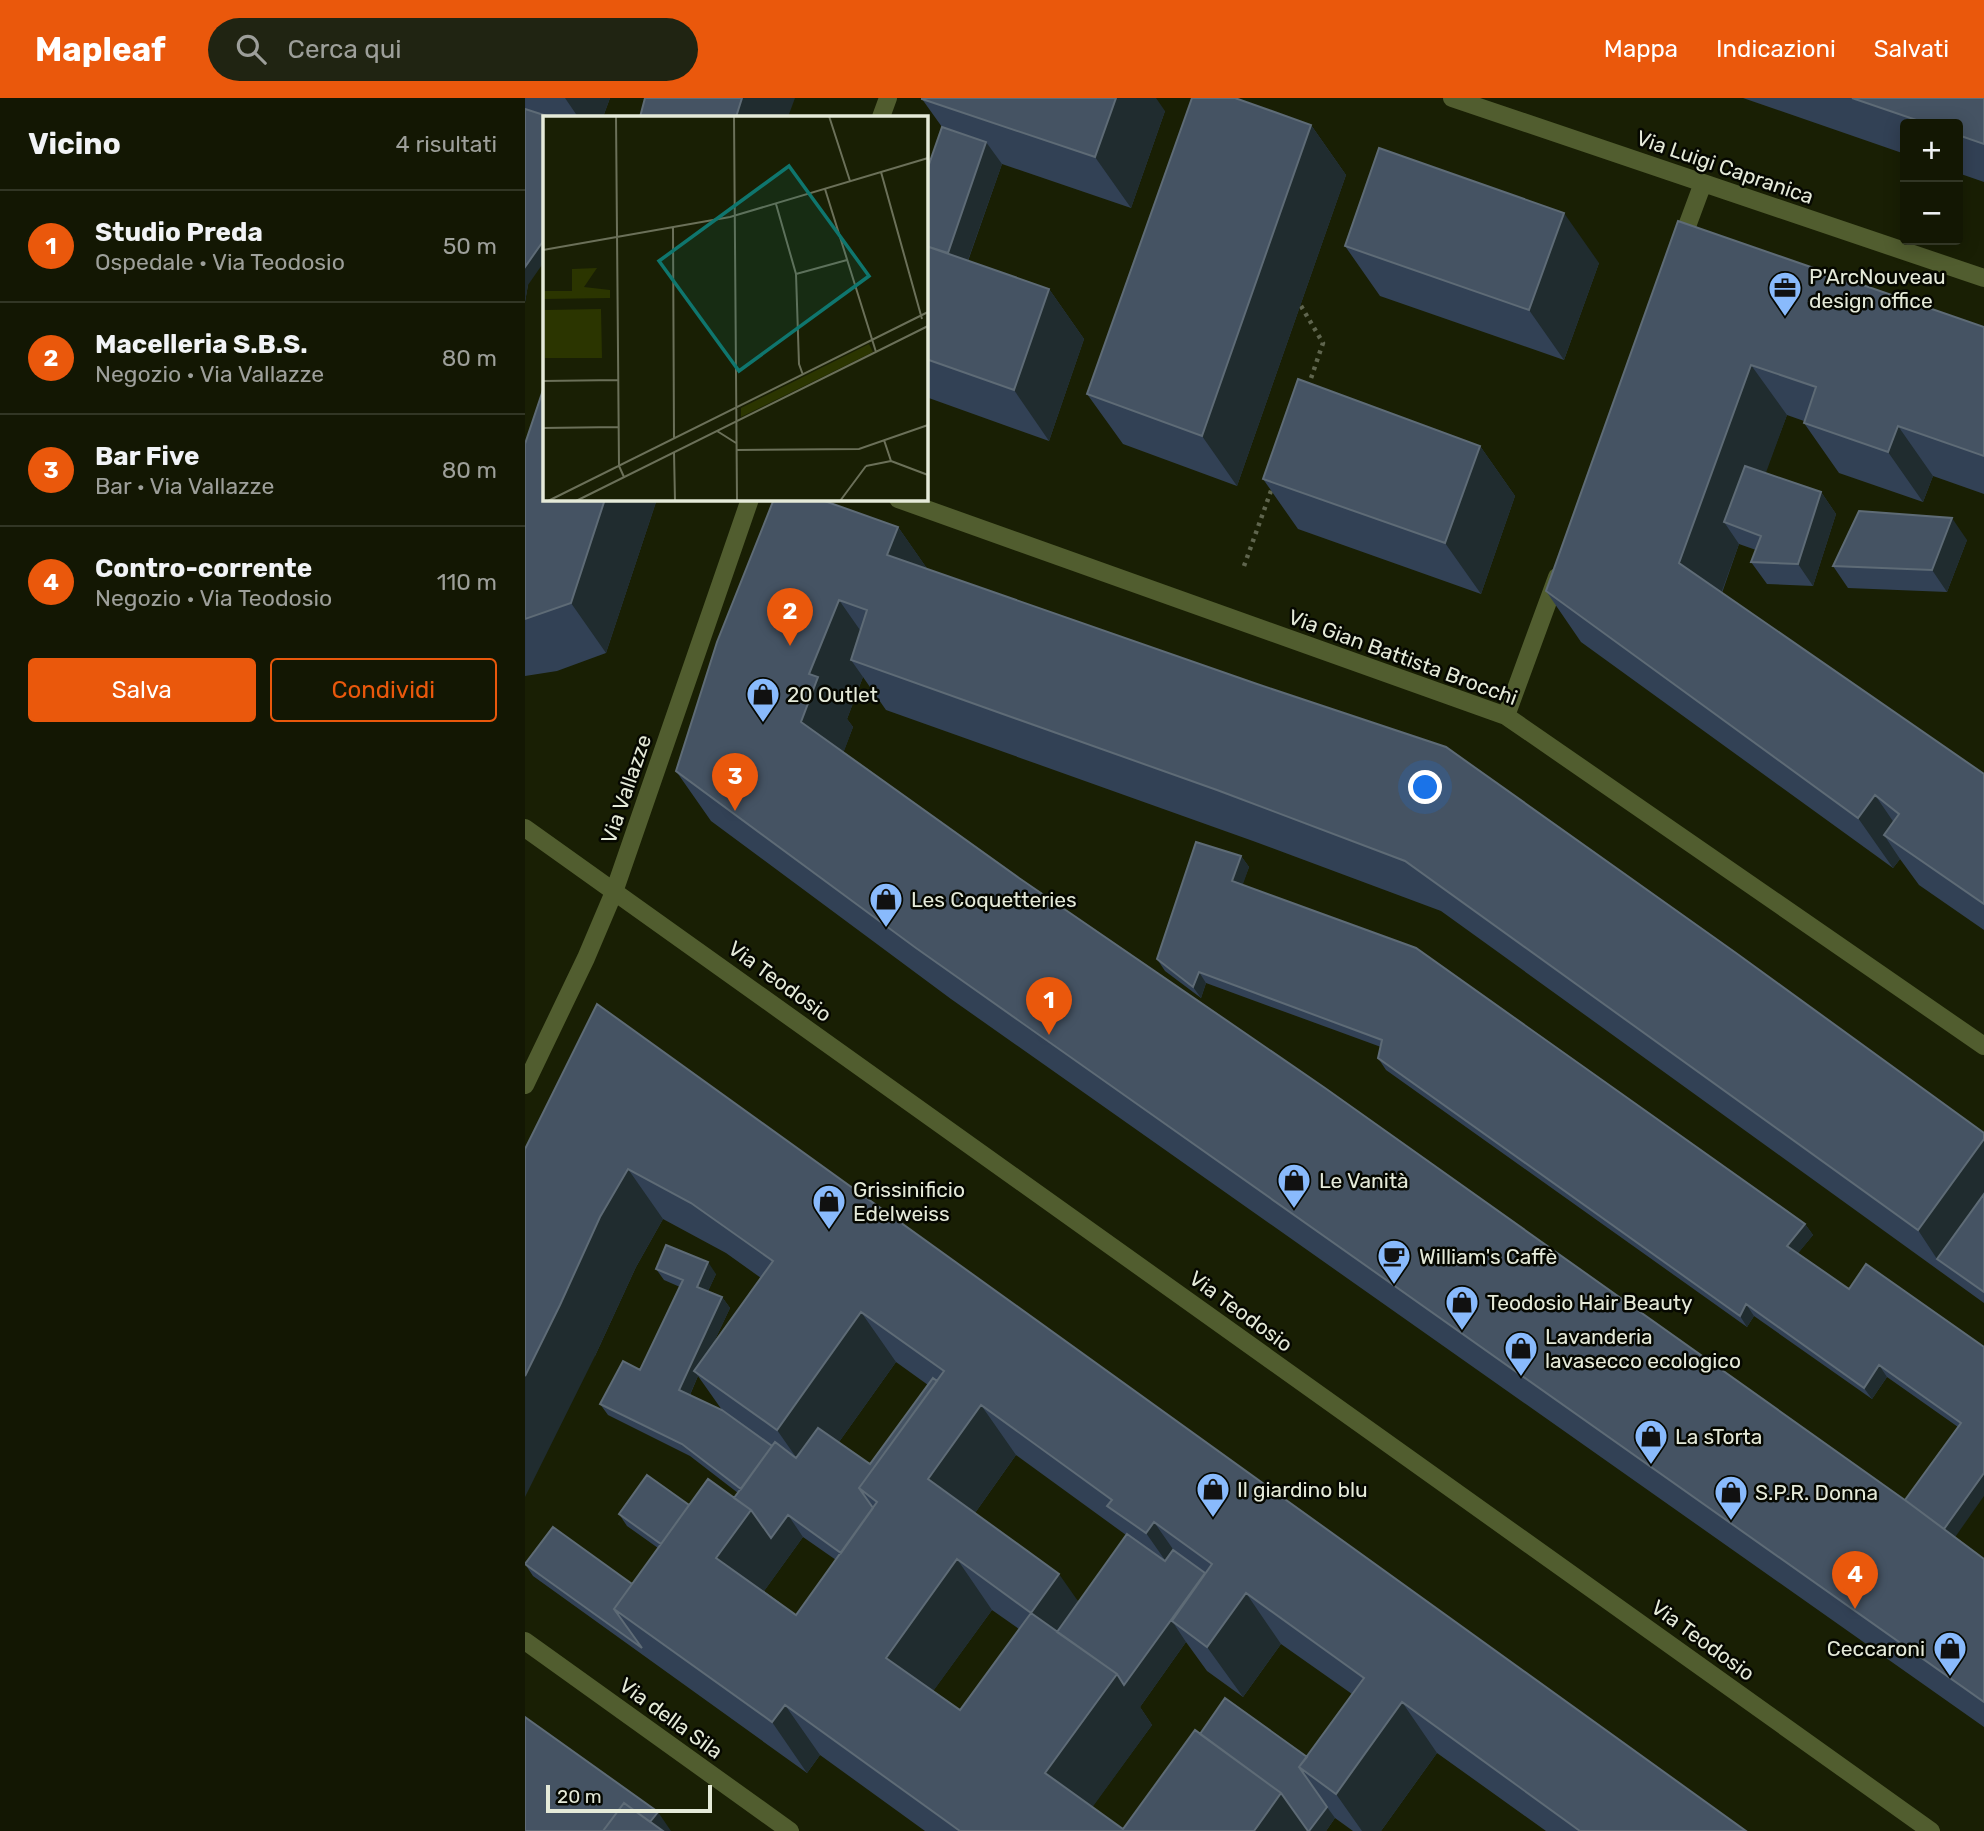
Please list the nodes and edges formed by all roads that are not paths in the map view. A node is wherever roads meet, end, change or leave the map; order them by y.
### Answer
1 (888, 98) edge
2 (1452, 98) edge
3 (881, 116) edge
4 (1703, 183) junction
5 (1676, 257) edge
6 (1984, 278) edge
7 (750, 500) edge
8 (901, 500) edge
9 (1565, 558) edge
10 (1506, 716) junction
11 (525, 828) edge
12 (614, 892) junction
13 (1984, 1046) edge
14 (525, 1085) edge
15 (525, 1642) edge
16 (790, 1831) edge
17 (1931, 1831) edge

1 - 3 street
2 - 4 street, Via Luigi Capranica
4 - 5 street
4 - 6 street, Via Luigi Capranica
7 - 12 street, Via Vallazze
8 - 10 street, Via Gian Battista Brocchi
9 - 10 street
10 - 13 street, Via Gian Battista Brocchi
11 - 12 street, Via Teodosio
12 - 14 street, Via Vallazze
12 - 17 street, Via Teodosio
15 - 16 street, Via della Sila

